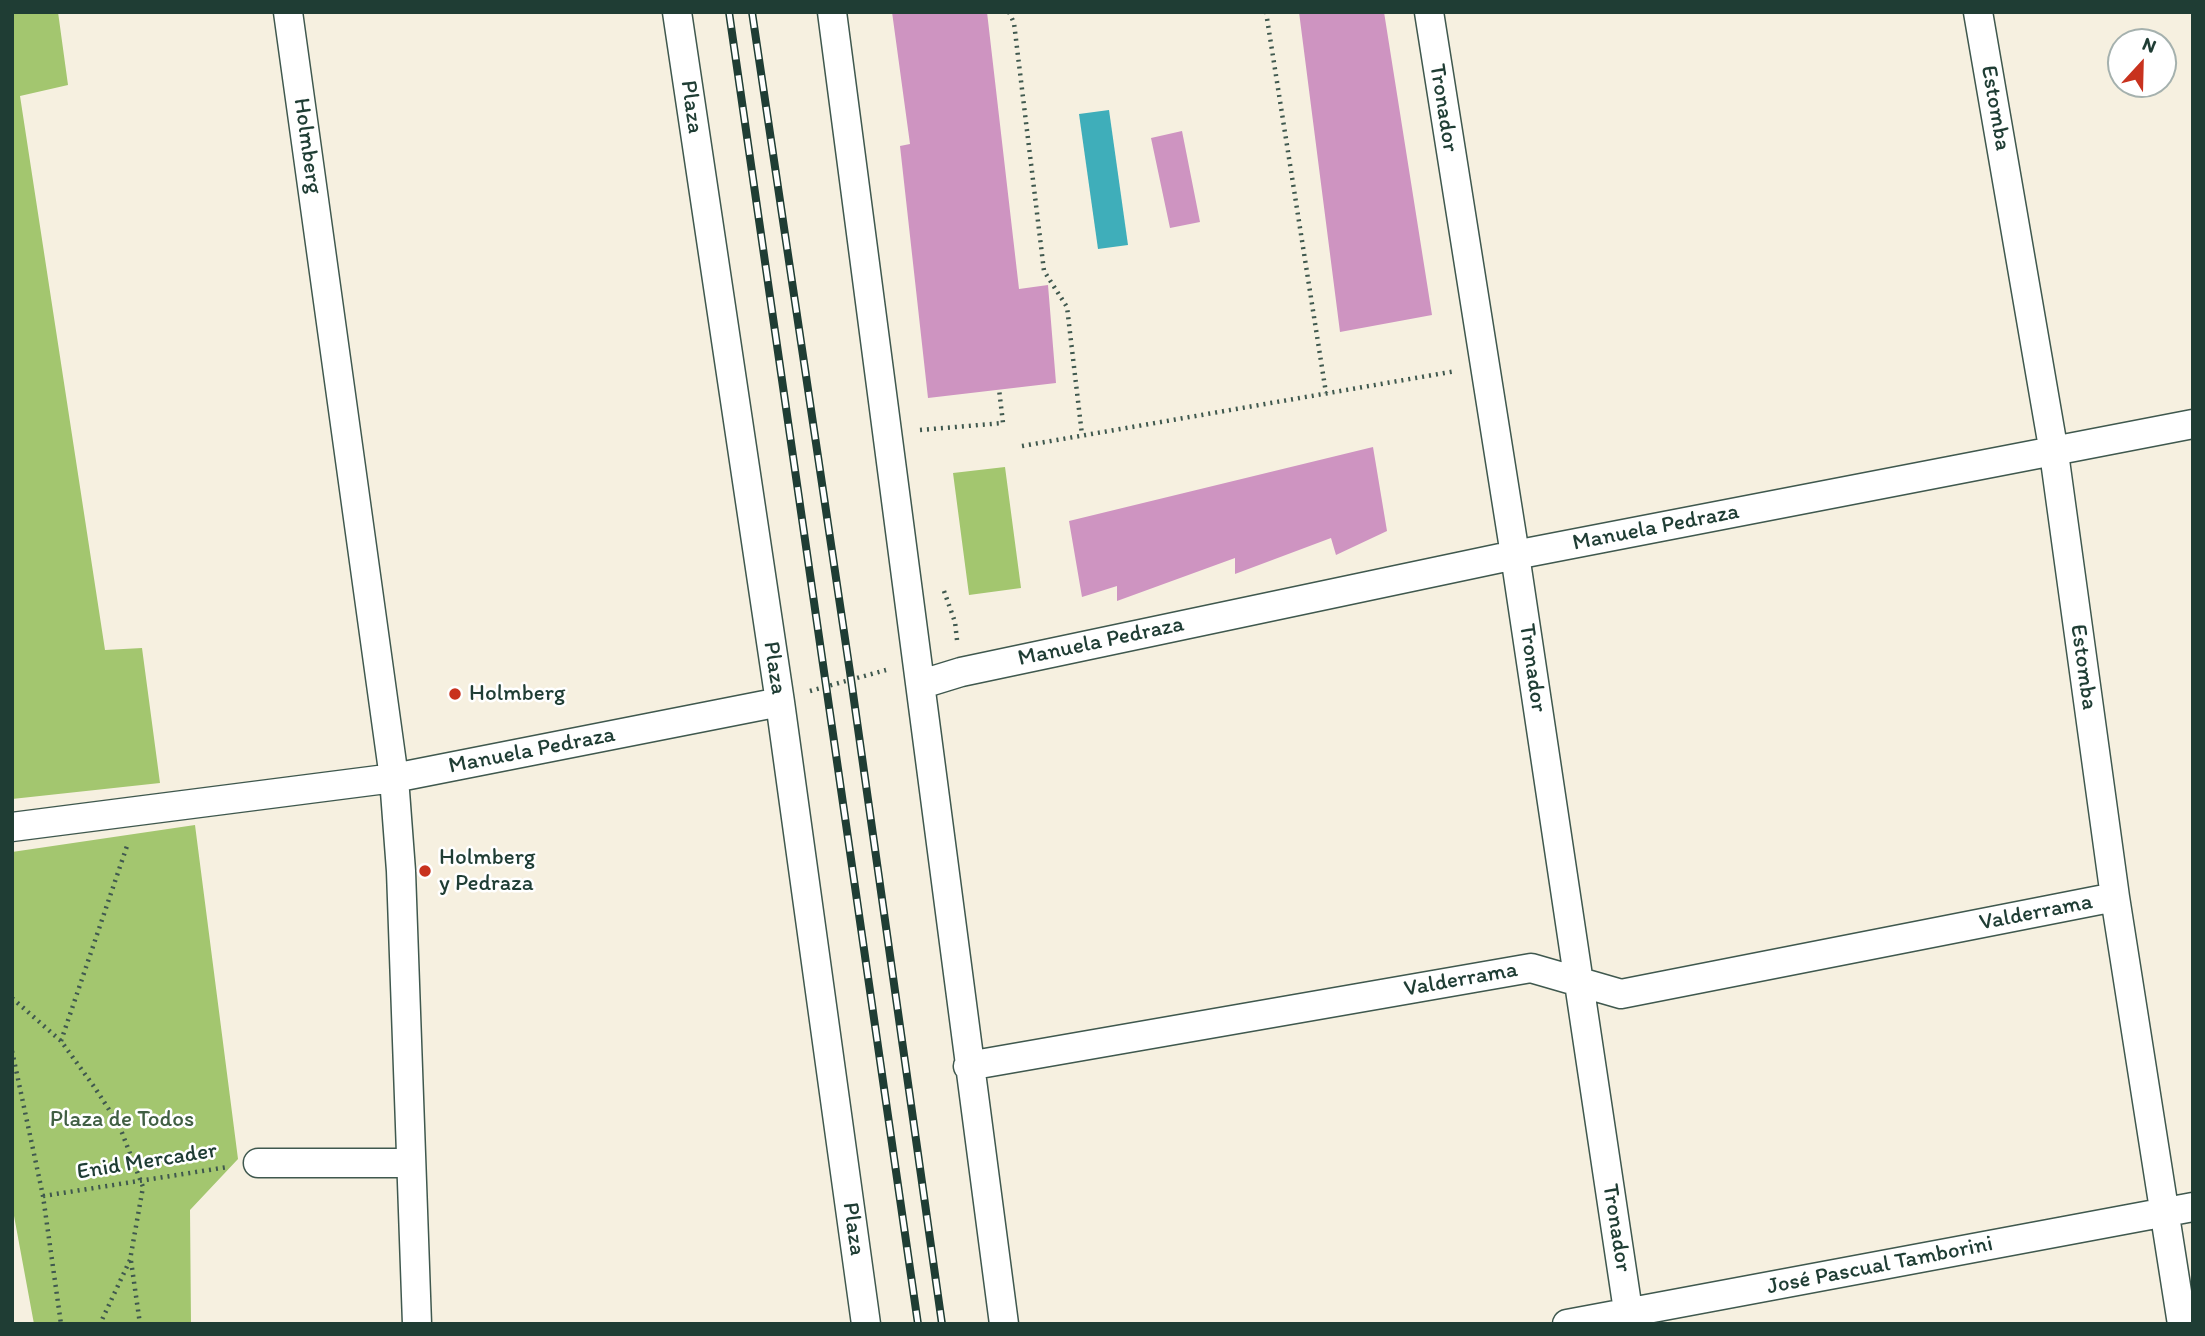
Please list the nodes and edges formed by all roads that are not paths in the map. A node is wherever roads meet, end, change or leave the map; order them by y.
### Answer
1 (288, 12) edge
2 (677, 12) edge
3 (832, 12) edge
4 (1429, 12) edge
5 (1978, 12) edge
6 (2193, 424) edge
7 (2054, 453) junction
8 (1515, 555) junction
9 (922, 684) junction
10 (780, 702) junction
11 (394, 778) junction
12 (12, 827) edge
13 (2115, 897) junction
14 (1578, 983) junction
15 (968, 1066) junction
16 (258, 1163) road end
17 (410, 1163) junction
18 (2179, 1210) edge
19 (1630, 1319) edge
20 (416, 1324) edge
21 (866, 1324) edge
22 (1004, 1324) edge
23 (1567, 1324) edge
24 (2182, 1324) edge

1 - 11 street, Holmberg
2 - 10 street, Plaza
3 - 9 street
4 - 8 street, Tronador
5 - 7 street, Estomba
6 - 7 street, Manuela Pedraza
7 - 8 street, Manuela Pedraza
7 - 13 street, Estomba
8 - 9 street, Manuela Pedraza
8 - 14 street, Tronador
9 - 15 street
10 - 11 street, Manuela Pedraza
10 - 21 street, Plaza
11 - 12 street, Manuela Pedraza
11 - 17 street, Holmberg
13 - 14 street, Valderrama
13 - 18 street, Estomba
14 - 15 street, Valderrama
14 - 19 street, Tronador
15 - 22 street
16 - 17 street
17 - 20 street, Holmberg
18 - 19 street, José Pascual Tamborini
18 - 24 street, Estomba
19 - 23 street, José Pascual Tamborini

